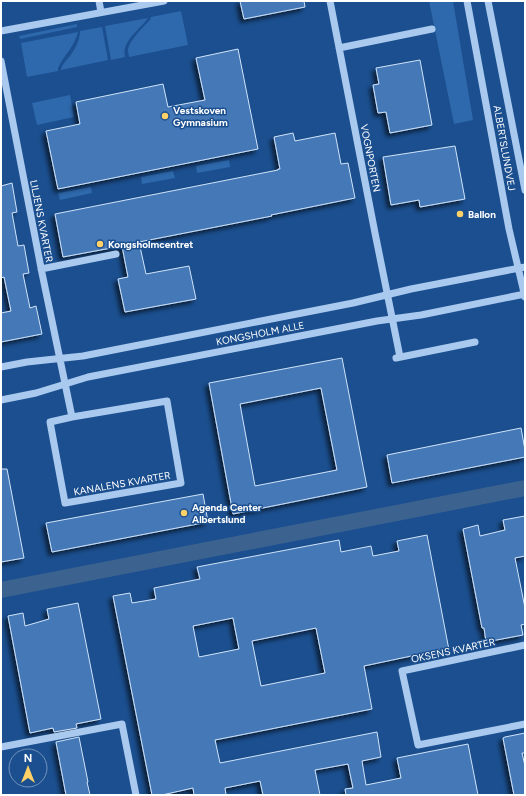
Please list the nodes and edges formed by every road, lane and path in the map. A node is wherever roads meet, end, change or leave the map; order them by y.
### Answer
1 (99, 1) edge
2 (164, 1) edge
3 (330, 1) edge
4 (467, 1) edge
5 (488, 1) edge
6 (101, 12) junction
7 (432, 29) dead end
8 (1, 31) edge
9 (339, 48) junction
10 (1, 61) edge
11 (525, 190) edge
12 (116, 254) dead end
13 (522, 267) edge
14 (41, 269) junction
15 (388, 295) junction
16 (525, 295) edge
17 (393, 318) junction
18 (475, 342) dead end
19 (60, 359) junction
20 (1, 367) edge
21 (65, 384) junction
22 (1, 400) edge
23 (72, 417) junction
24 (525, 645) edge
25 (525, 724) edge
26 (1, 747) edge
27 (136, 795) edge

1 - 6 street
2 - 6 street
3 - 9 street, VOGNPORTEN
4 - 13 street, ALBERTSLUNDVEJ
5 - 11 street, ALBERTSLUNDVEJ
6 - 8 street
7 - 9 street
9 - 15 street, VOGNPORTEN
10 - 14 street, LILJENS KVARTER
12 - 14 street
13 - 15 street, KONGSHOLM ALLE
13 - 16 street, ALBERTSLUNDVEJ
14 - 19 street, LILJENS KVARTER
15 - 17 street, VOGNPORTEN
15 - 19 street, KONGSHOLM ALLE
16 - 17 street, KONGSHOLM ALLE
17 - 18 street
17 - 21 street, KONGSHOLM ALLE
19 - 20 street, KONGSHOLM ALLE
19 - 21 street, LILJENS KVARTER
21 - 22 street, KONGSHOLM ALLE
21 - 23 street
23 - 23 street, KANALENS KVARTER
24 - 25 street, OKSENS KVARTER
26 - 27 street

